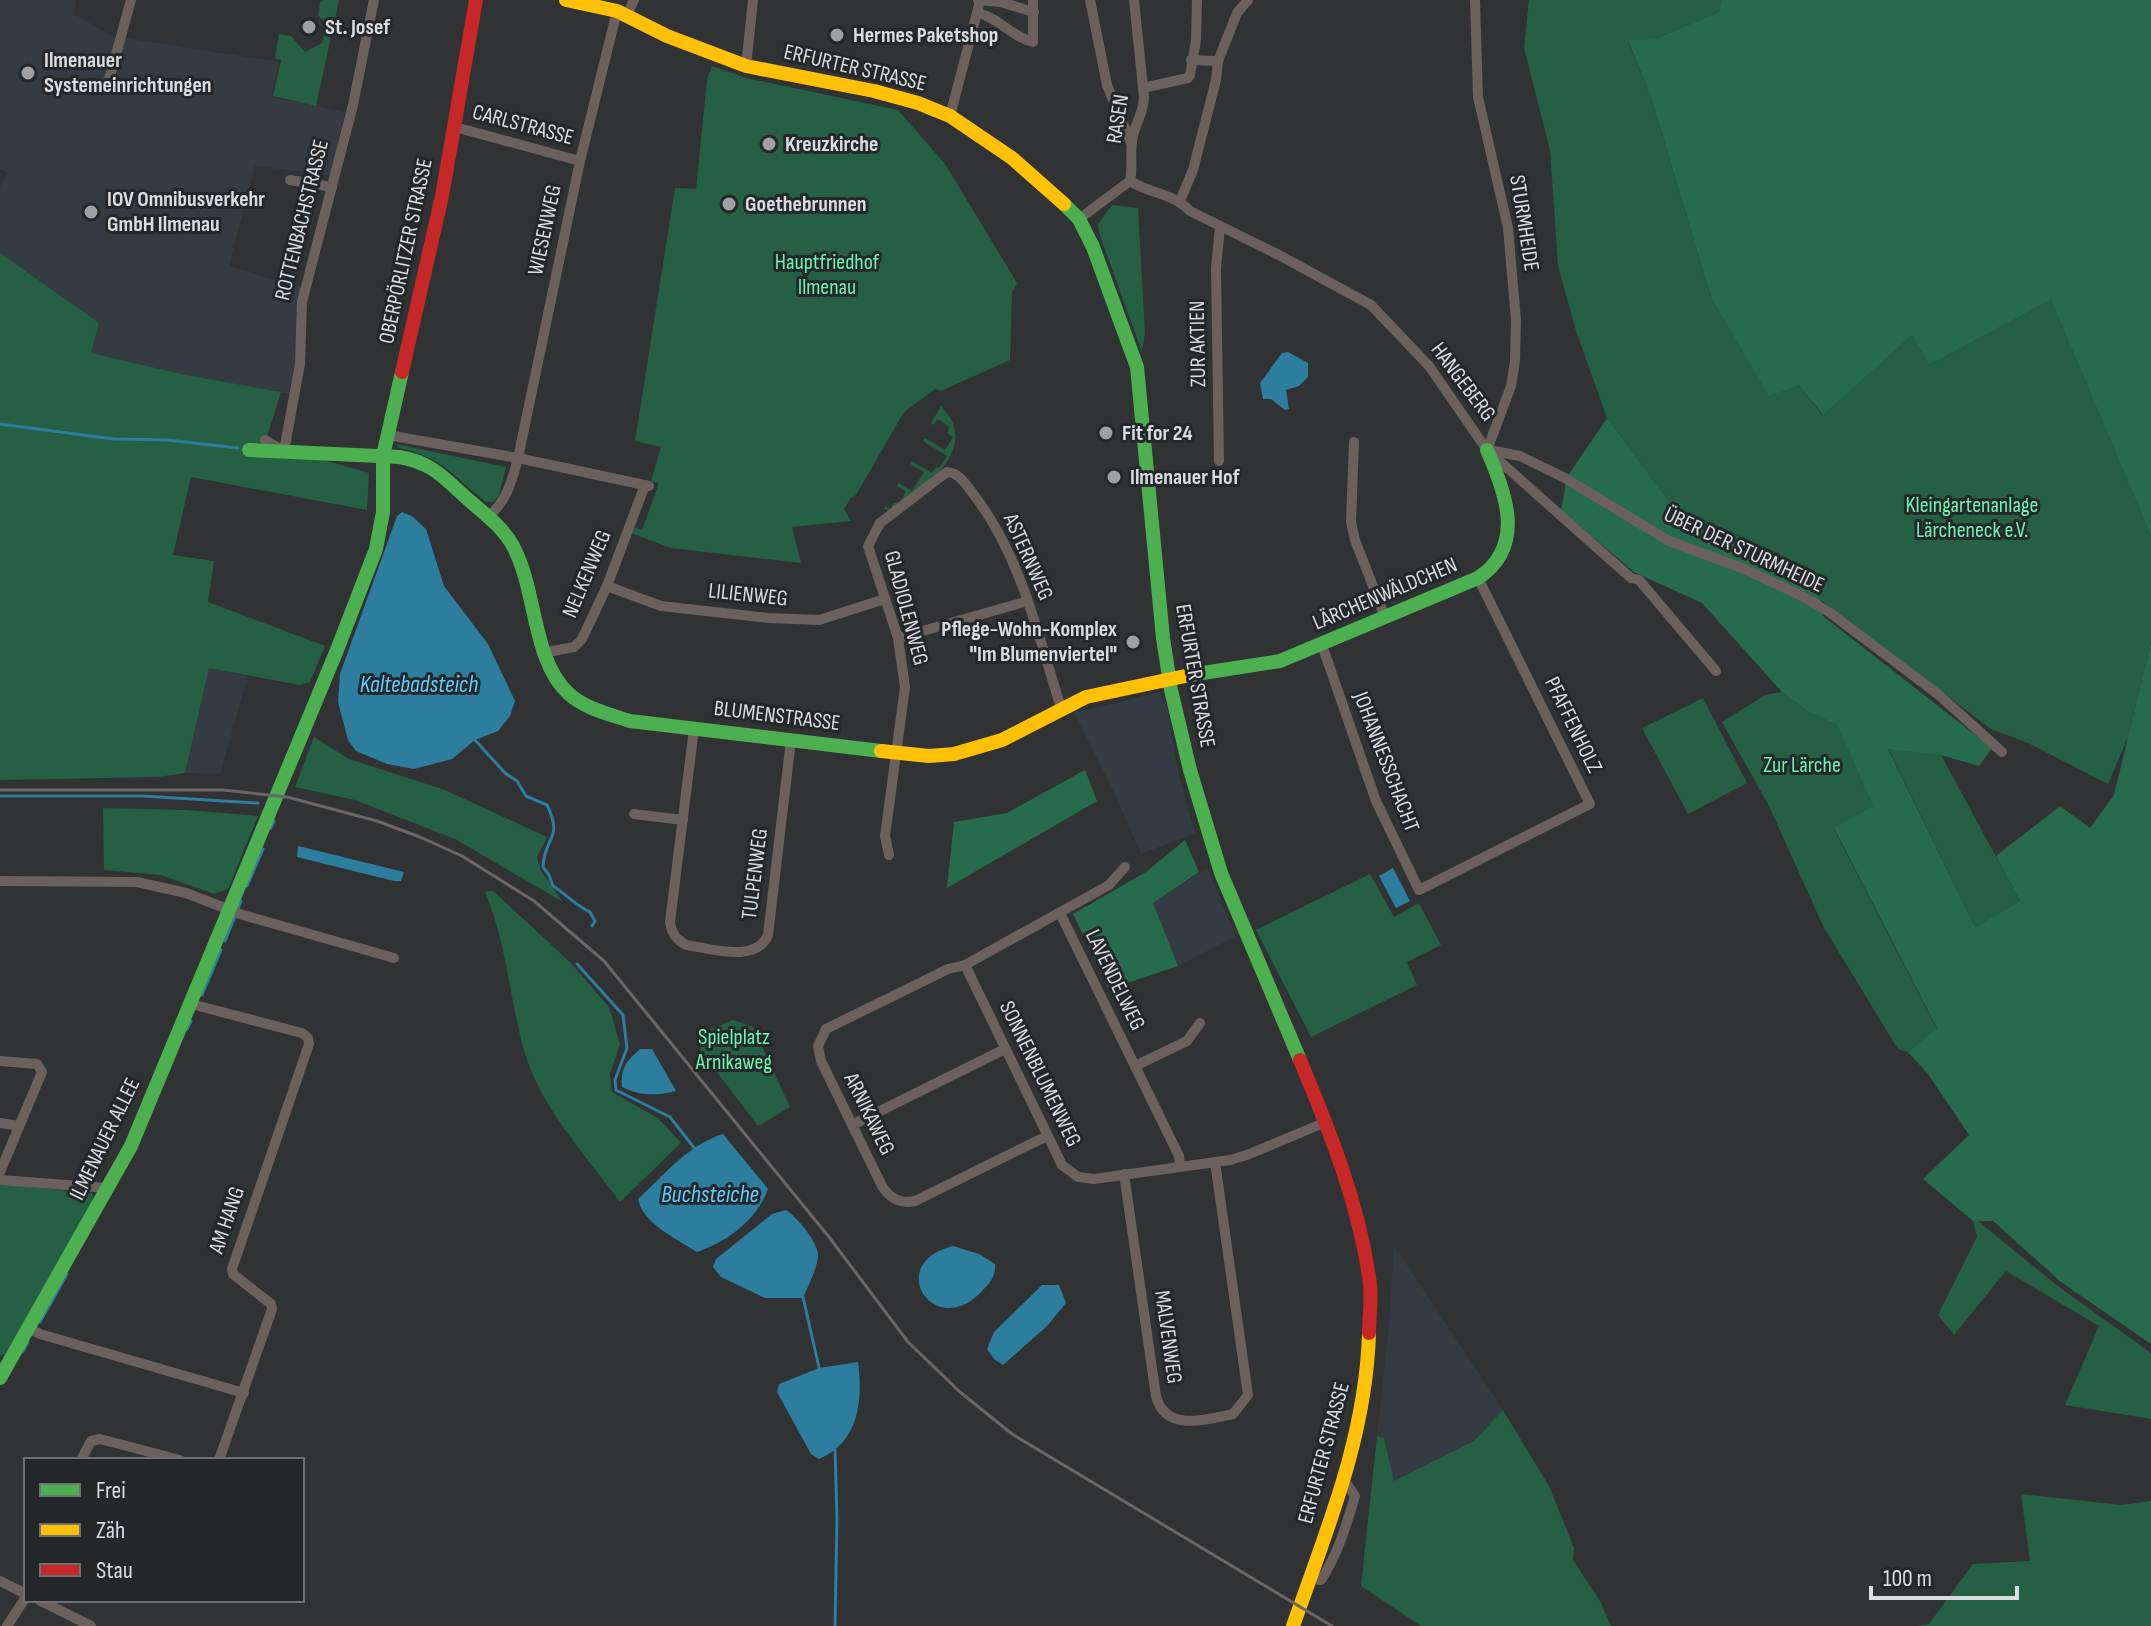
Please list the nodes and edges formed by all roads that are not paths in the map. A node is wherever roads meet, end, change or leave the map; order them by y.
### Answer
1 (131, 0) edge
2 (374, 0) edge
3 (476, 0) edge
4 (566, 0) edge
5 (634, 0) edge
6 (753, 0) edge
7 (979, 0) edge
8 (1090, 0) edge
9 (1134, 0) edge
10 (1197, 0) edge
11 (1248, 0) edge
12 (1475, 0) edge
13 (1033, 6) edge
14 (622, 13) junction
15 (978, 13) junction
16 (1191, 60) junction
17 (1218, 61) junction
18 (746, 66) junction
19 (107, 87) dead end
20 (1143, 88) junction
21 (950, 116) junction
22 (455, 127) junction
23 (1131, 143) junction
24 (580, 161) junction
25 (290, 180) dead end
26 (1130, 181) junction
27 (332, 187) junction
28 (1180, 201) junction
29 (1079, 219) junction
30 (1220, 227) junction
31 (388, 435) junction
32 (265, 440) dead end
33 (1354, 442) dead end
34 (249, 450) dead end
35 (1487, 450) junction
36 (284, 451) junction
37 (383, 456) junction
38 (518, 458) junction
39 (1219, 461) dead end
40 (383, 512) joint
41 (489, 516) junction
42 (880, 523) joint
43 (1478, 578) junction
44 (607, 586) junction
45 (885, 599) junction
46 (1028, 601) junction
47 (1385, 617) junction
48 (898, 638) junction
49 (1322, 645) junction
50 (542, 653) junction
51 (1716, 671) dead end
52 (1170, 679) junction
53 (1061, 708) junction
54 (694, 729) junction
55 (791, 740) junction
56 (2002, 752) dead end
57 (896, 753) junction
58 (634, 814) dead end
59 (683, 820) junction
60 (889, 855) dead end
61 (1125, 867) dead end
62 (0, 881) edge
63 (1419, 890) joint
64 (229, 910) junction
65 (1060, 913) junction
66 (394, 958) dead end
67 (965, 965) junction
68 (191, 1004) junction
69 (1200, 1023) dead end
70 (1005, 1049) junction
71 (0, 1061) edge
72 (1135, 1066) junction
73 (1326, 1122) junction
74 (0, 1123) edge
75 (852, 1125) junction
76 (19, 1126) junction
77 (1047, 1136) junction
78 (1215, 1162) junction
79 (1180, 1166) junction
80 (0, 1172) edge
81 (1124, 1174) junction
82 (0, 1180) edge
83 (108, 1188) junction
84 (28, 1328) junction
85 (0, 1378) edge
86 (244, 1393) junction
87 (82, 1458) edge
88 (172, 1458) edge
89 (220, 1458) edge
90 (0, 1581) edge
91 (24, 1595) edge
92 (24, 1599) edge
93 (43, 1602) edge
94 (7, 1626) edge
95 (91, 1626) edge
96 (1293, 1626) edge

1 - 19 street
2 - 27 street, ROTTENBACHSTRASSE
3 - 22 street, OBERPÖRLITZER STRASSE
4 - 14 street, ERFURTER STRASSE
5 - 14 street, WIESENWEG
6 - 18 street
7 - 13 street
7 - 15 street
8 - 23 street
9 - 20 street, RASEN
10 - 16 street
11 - 17 street
12 - 35 street, STURMHEIDE
13 - 15 street
14 - 18 street, ERFURTER STRASSE
14 - 24 street, WIESENWEG
15 - 21 street
16 - 17 street
16 - 20 street
17 - 28 street
18 - 21 street, ERFURTER STRASSE
20 - 23 street, RASEN
21 - 29 street, ERFURTER STRASSE
22 - 24 street, CARLSTRASSE
22 - 31 street, OBERPÖRLITZER STRASSE
23 - 26 street, RASEN
24 - 38 street, WIESENWEG
25 - 27 street
26 - 28 street, HANGEBERG
26 - 29 street
27 - 36 street, ROTTENBACHSTRASSE
28 - 30 street, HANGEBERG
29 - 52 street, ERFURTER STRASSE
30 - 35 street, HANGEBERG
30 - 39 street, ZUR AKTIEN
31 - 37 street, OBERPÖRLITZER STRASSE
31 - 38 street
32 - 36 street
33 - 47 street
34 - 36 street
35 - 43 street, LÄRCHENWÄLDCHEN
35 - 51 street, HANGEBERG
35 - 56 street, ÜBER DER STURMHEIDE
36 - 37 street
37 - 40 street, OBERPÖRLITZER STRASSE
37 - 41 street, BLUMENSTRASSE
38 - 41 street
38 - 44 street, NELKENWEG
40 - 64 street, ILMENAUER ALLEE
41 - 50 street, BLUMENSTRASSE
42 - 45 street, GLADIOLENWEG
42 - 46 street, ASTERNWEG
43 - 47 street, LÄRCHENWÄLDCHEN
43 - 63 street, PFAFFENHOLZ
44 - 45 street, LILIENWEG
44 - 50 street, NELKENWEG
45 - 48 street, GLADIOLENWEG
46 - 48 street
46 - 53 street, ASTERNWEG
47 - 49 street, LÄRCHENWÄLDCHEN
48 - 57 street, GLADIOLENWEG
49 - 52 street, LÄRCHENWÄLDCHEN
49 - 63 street, JOHANNESSCHACHT
50 - 54 street, BLUMENSTRASSE
52 - 53 street, BLUMENSTRASSE
52 - 73 street, ERFURTER STRASSE
53 - 57 street, BLUMENSTRASSE
54 - 55 street, BLUMENSTRASSE
54 - 59 street, TULPENWEG
55 - 57 street, BLUMENSTRASSE
55 - 59 street, TULPENWEG
57 - 60 street, GLADIOLENWEG
58 - 59 street
61 - 65 street
62 - 64 street
64 - 66 street
64 - 68 street, ILMENAUER ALLEE
65 - 67 street
65 - 72 street, LAVENDELWEG
67 - 70 street, SONNENBLUMENWEG
67 - 75 street, ARNIKAWEG
68 - 83 street, ILMENAUER ALLEE
68 - 86 street, AM HANG
69 - 72 street, LAVENDELWEG
70 - 75 street
70 - 77 street, SONNENBLUMENWEG
71 - 76 street
72 - 79 street, LAVENDELWEG
73 - 78 street, SONNENBLUMENWEG
73 - 96 street, ERFURTER STRASSE
74 - 76 street
75 - 77 street, ARNIKAWEG
76 - 80 street
77 - 81 street, SONNENBLUMENWEG
78 - 79 street, SONNENBLUMENWEG
78 - 81 street, MALVENWEG
79 - 81 street, SONNENBLUMENWEG
82 - 83 street
83 - 84 street, ILMENAUER ALLEE
84 - 85 street, ILMENAUER ALLEE
84 - 86 street
86 - 89 street
87 - 88 street
90 - 91 street
92 - 94 street
93 - 95 street

